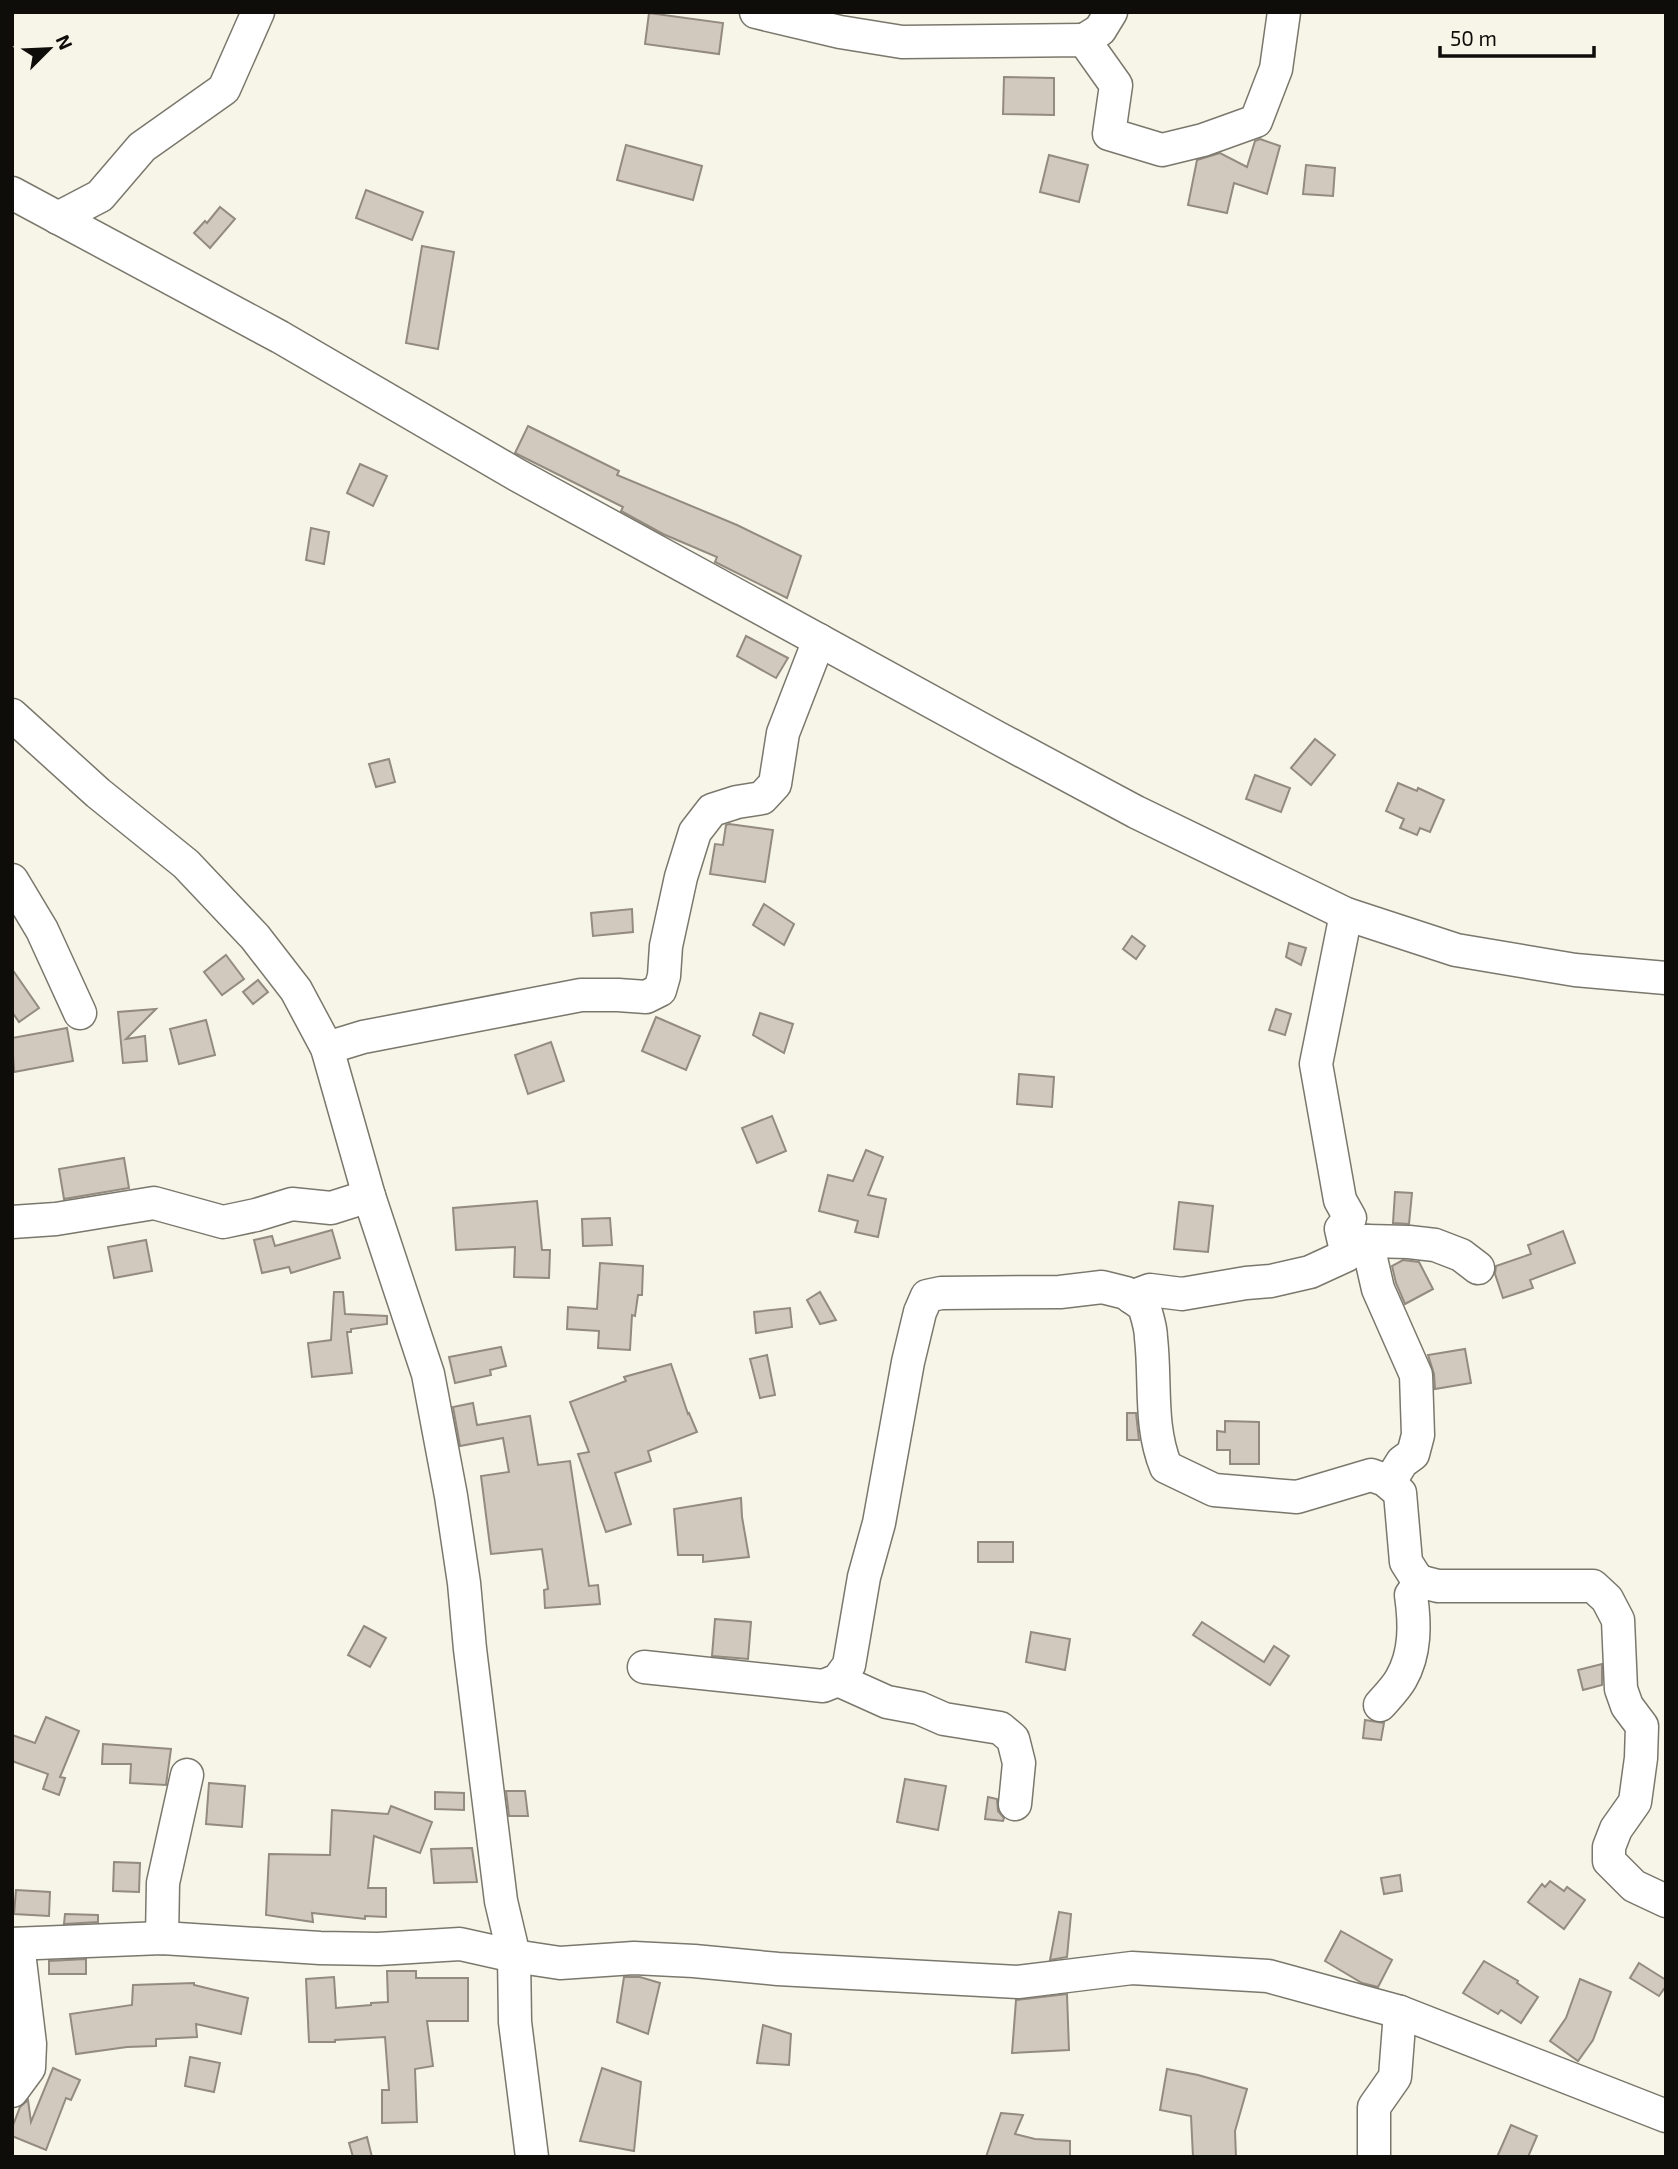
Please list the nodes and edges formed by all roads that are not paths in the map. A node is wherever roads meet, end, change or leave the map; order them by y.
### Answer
1 (258, 12) edge
2 (756, 12) edge
3 (1111, 12) edge
4 (1283, 12) edge
5 (1084, 40) junction
6 (12, 193) edge
7 (58, 218) junction
8 (819, 640) junction
9 (18, 731) edge
10 (12, 880) edge
11 (1346, 914) junction
12 (1666, 978) edge
13 (80, 1013) dead end
14 (327, 1048) junction
15 (369, 1196) junction
16 (12, 1222) edge
17 (1357, 1248) junction
18 (1478, 1268) dead end
19 (1131, 1297) junction
20 (1389, 1483) junction
21 (1421, 1581) junction
22 (644, 1667) dead end
23 (838, 1680) junction
24 (1380, 1705) dead end
25 (187, 1775) dead end
26 (1015, 1804) dead end
27 (1666, 1901) edge
28 (162, 1938) junction
29 (15, 1944) edge
30 (514, 1956) junction
31 (1400, 2012) junction
32 (12, 2091) edge
33 (1666, 2116) edge
34 (532, 2157) edge
35 (1374, 2157) edge

1 - 7 street
2 - 5 street
3 - 5 street
4 - 5 street
6 - 7 street
7 - 8 street
8 - 11 street
8 - 14 street
9 - 14 street
10 - 13 street
11 - 12 street
11 - 17 street
14 - 15 street
15 - 16 street
15 - 30 street
17 - 18 street
17 - 19 street
17 - 20 street
19 - 20 street
19 - 23 street
20 - 21 street
21 - 24 street
21 - 27 street
22 - 23 street
23 - 26 street
25 - 28 street
28 - 29 street
28 - 30 street
29 - 32 street
30 - 31 street
30 - 34 street
31 - 33 street
31 - 35 street

